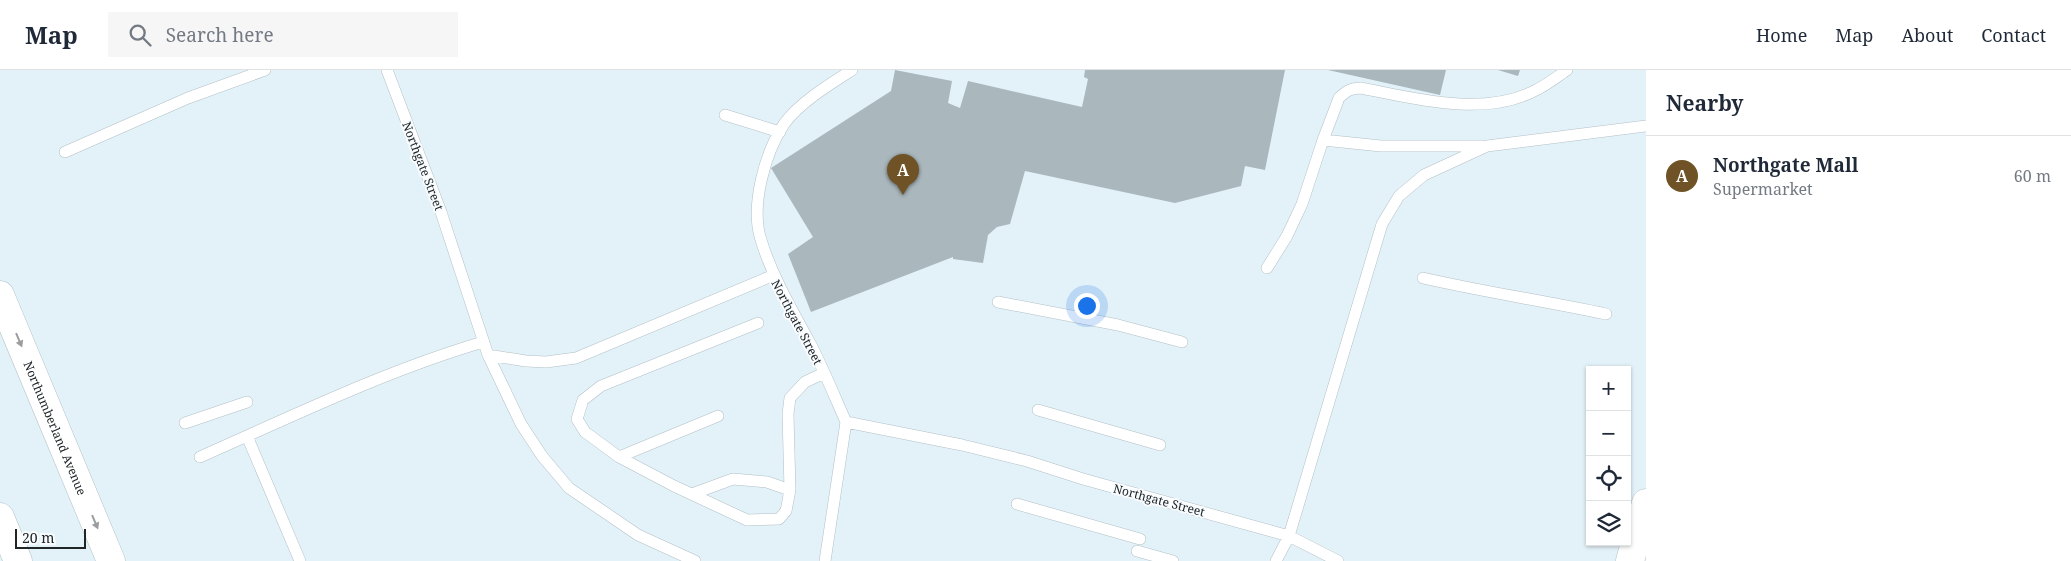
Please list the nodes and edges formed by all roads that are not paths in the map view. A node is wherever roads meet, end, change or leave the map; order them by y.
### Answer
1 (265, 70) edge
2 (387, 70) edge
3 (852, 70) edge
4 (1567, 70) edge
5 (725, 115) dead end
6 (1646, 126) edge
7 (780, 132) junction
8 (1323, 140) junction
9 (1487, 146) junction
10 (65, 152) dead end
11 (1267, 268) dead end
12 (774, 275) junction
13 (1423, 278) dead end
14 (0, 295) edge
15 (998, 302) dead end
16 (1606, 314) dead end
17 (758, 323) dead end
18 (483, 342) junction
19 (1182, 342) dead end
20 (488, 355) junction
21 (824, 373) junction
22 (247, 402) dead end
23 (1038, 410) dead end
24 (718, 416) dead end
25 (846, 422) junction
26 (185, 423) dead end
27 (247, 436) junction
28 (1160, 445) dead end
29 (200, 457) dead end
30 (619, 457) junction
31 (790, 490) junction
32 (692, 494) junction
33 (1646, 503) edge
34 (1016, 504) dead end
35 (0, 517) edge
36 (1289, 536) junction
37 (1140, 539) dead end
38 (1137, 551) dead end
39 (18, 561) edge
40 (111, 561) edge
41 (300, 561) edge
42 (695, 561) edge
43 (825, 561) edge
44 (1173, 561) edge
45 (1276, 561) edge
46 (1338, 561) edge
47 (1630, 561) edge

1 - 10 lane
2 - 18 lane, Northgate Street
3 - 7 lane
4 - 8 lane
5 - 7 lane
6 - 9 lane
7 - 12 lane
8 - 9 lane
8 - 11 lane
9 - 36 lane
12 - 20 lane, Northgate Street
12 - 21 lane, Northgate Street
13 - 16 lane
14 -> 40 main road, Northumberland Avenue
15 - 19 lane
17 - 30 lane
18 - 20 lane, Northgate Street
18 - 27 lane
20 - 42 lane
21 - 25 lane, Northgate Street
21 - 31 lane
22 - 26 lane
23 - 28 lane
24 - 30 lane
25 - 36 lane, Northgate Street
25 - 43 lane
27 - 29 lane
27 - 41 lane
30 - 32 lane
31 - 32 lane
31 - 32 lane
33 - 47 main road
34 - 37 lane
35 - 39 main road
36 - 45 lane
36 - 46 lane, Northgate Street
38 - 44 lane

